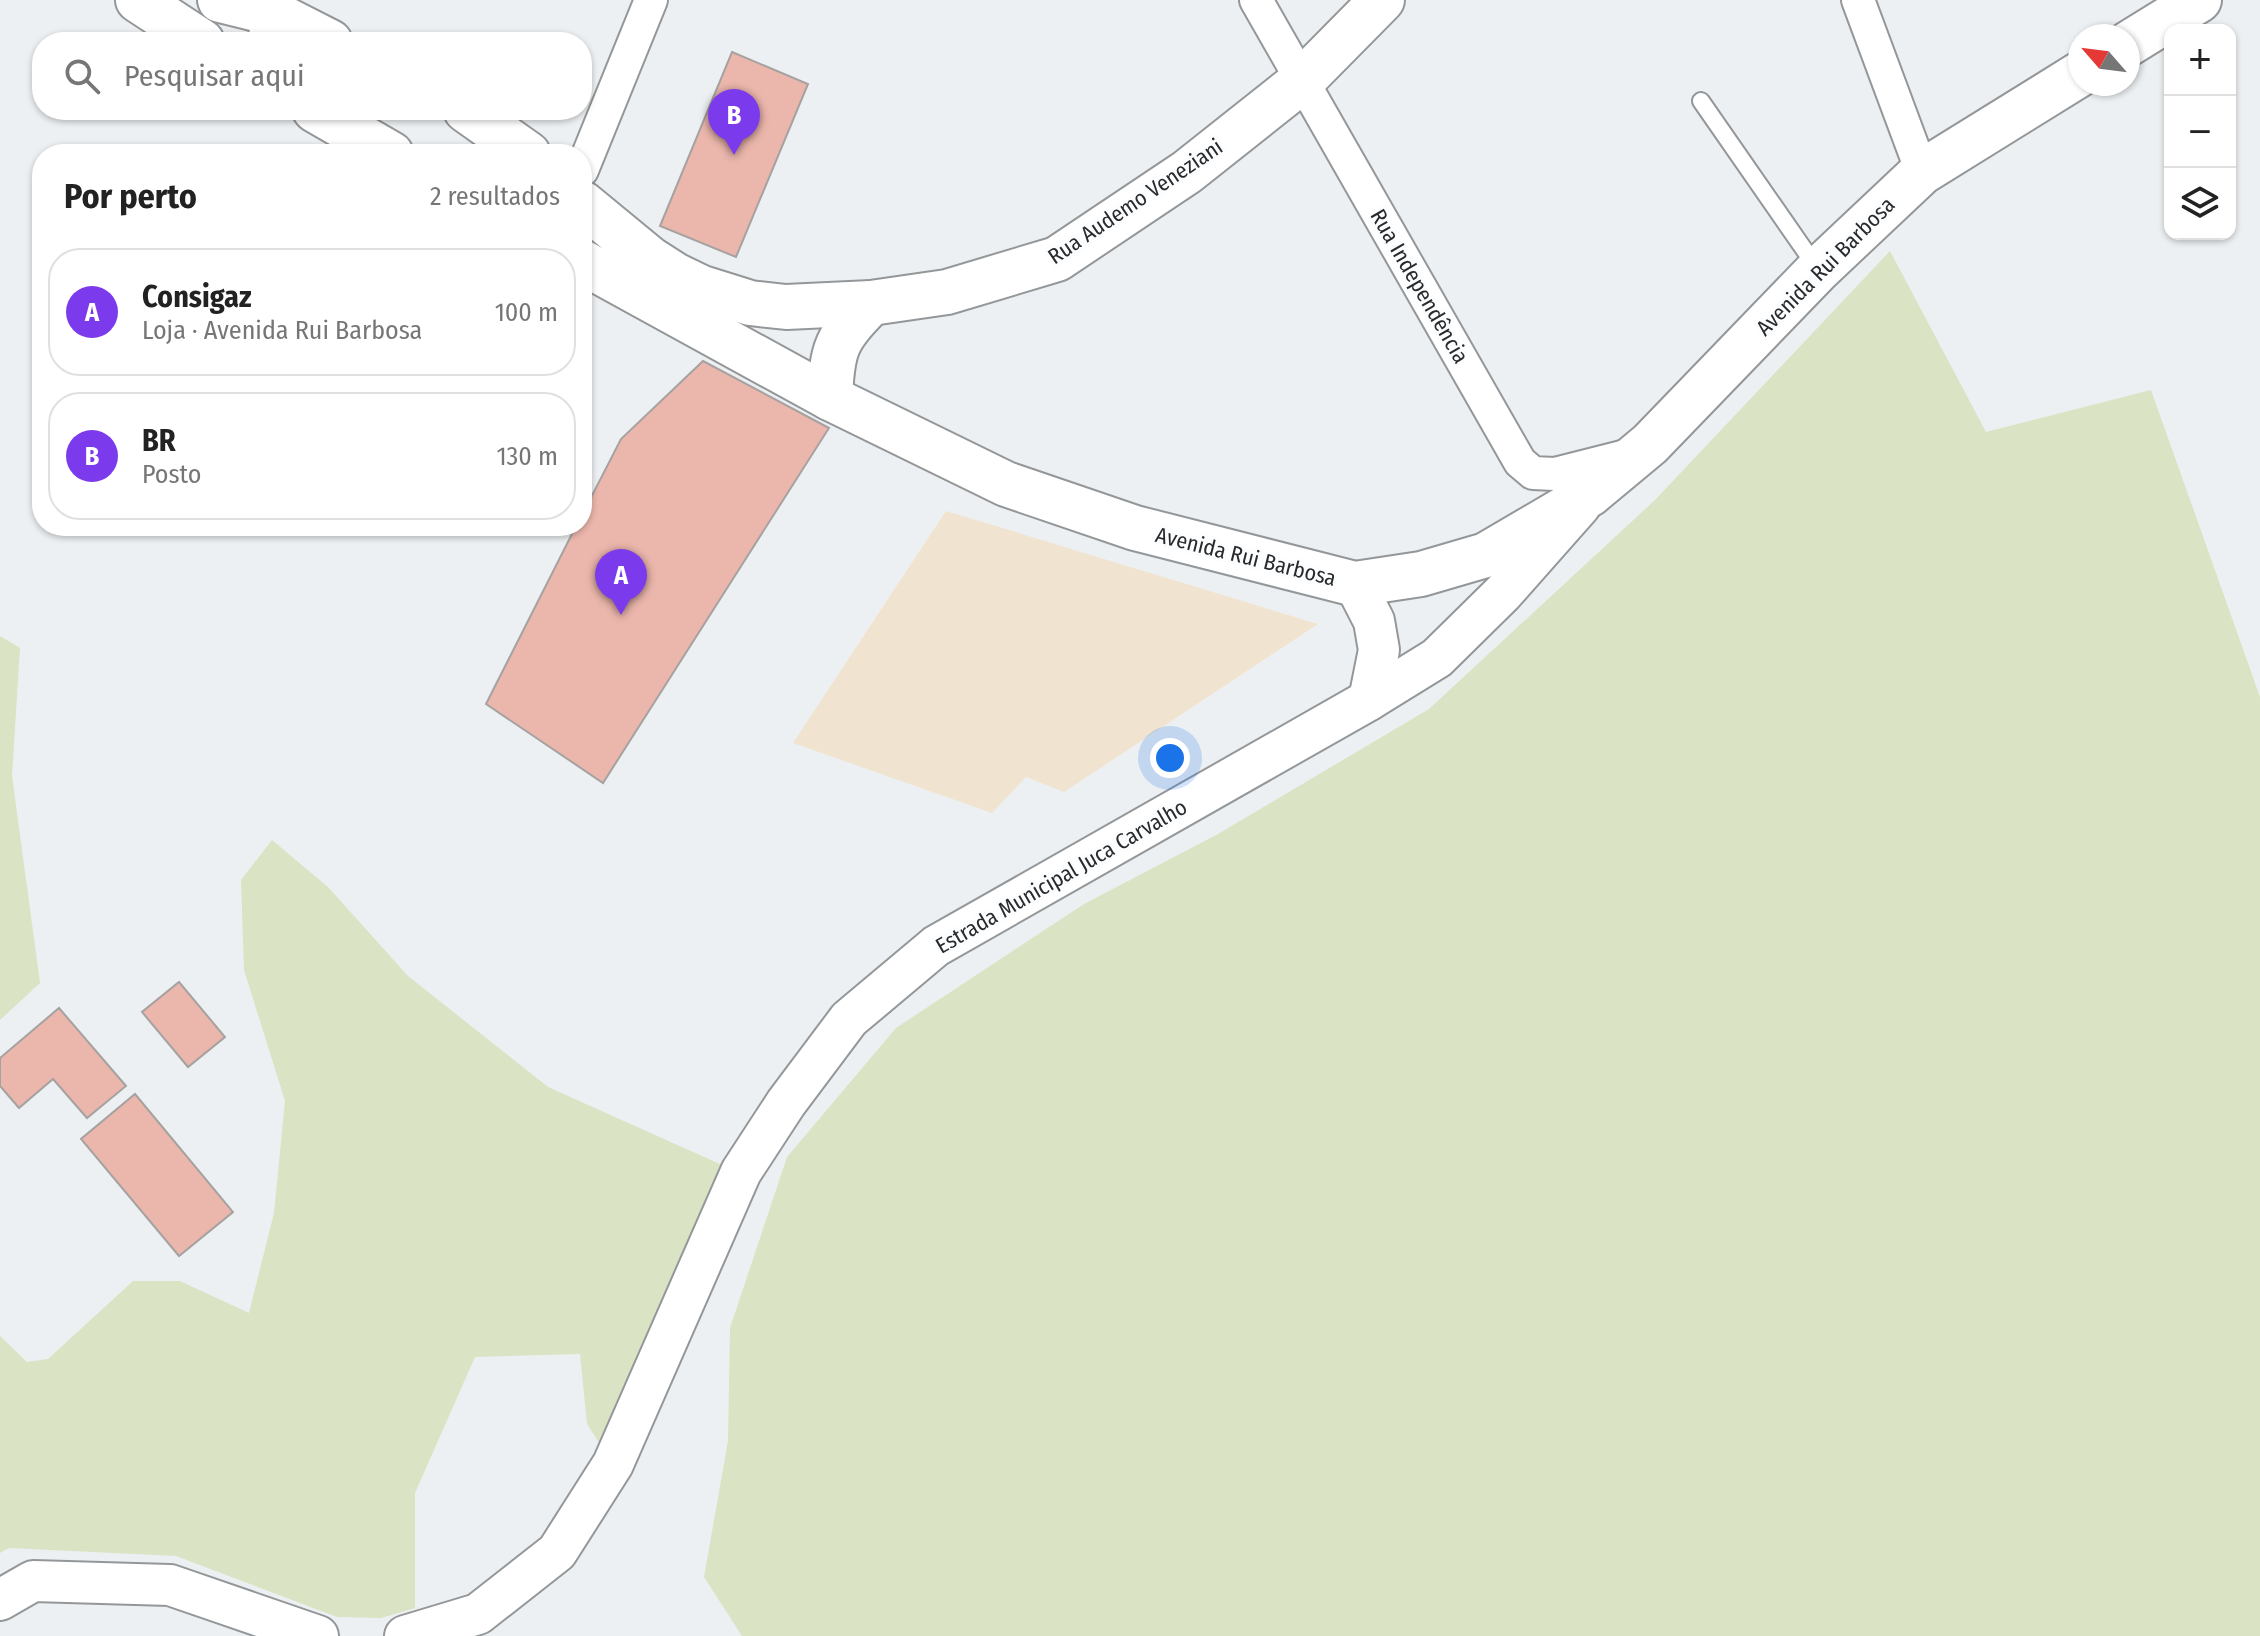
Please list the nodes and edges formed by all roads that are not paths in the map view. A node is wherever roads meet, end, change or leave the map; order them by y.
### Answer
1 (138, 0) edge
2 (220, 0) edge
3 (651, 0) edge
4 (1256, 0) edge
5 (1382, 0) edge
6 (1858, 0) edge
7 (2199, 0) edge
8 (271, 18) edge
9 (187, 32) edge
10 (305, 32) edge
11 (2140, 37) edge
12 (1303, 80) junction
13 (2068, 81) edge
14 (1701, 101) dead end
15 (332, 120) edge
16 (482, 120) edge
17 (374, 144) edge
18 (515, 144) edge
19 (592, 145) edge
20 (1922, 172) junction
21 (592, 211) edge
22 (592, 267) edge
23 (1818, 270) junction
24 (871, 303) junction
25 (830, 398) junction
26 (1641, 452) junction
27 (1590, 494) junction
28 (1355, 584) junction
29 (1369, 700) junction
30 (0, 1600) edge
31 (318, 1636) edge
32 (405, 1636) edge

1 - 9 main road
2 - 8 main road
3 - 19 street
4 - 12 street, Rua Independência
5 - 12 main road, Rua Audemo Veneziani
6 - 20 street
7 - 11 main road
8 - 10 main road
12 - 24 main road, Rua Audemo Veneziani
12 - 26 street, Rua Independência
13 - 20 main road, Avenida Rui Barbosa
14 - 23 lane
15 - 17 main road
16 - 18 main road
20 - 23 main road, Avenida Rui Barbosa
21 - 24 main road, Rua Audemo Veneziani
22 - 25 main road, Avenida Rui Barbosa
23 - 26 main road, Avenida Rui Barbosa
24 - 25 main road
25 - 28 main road, Avenida Rui Barbosa
26 - 27 main road, Avenida Rui Barbosa
27 - 28 main road, Avenida Rui Barbosa
27 - 29 street, Estrada Municipal Juca Carvalho
28 - 29 street
29 - 32 street, Estrada Municipal Juca Carvalho
30 - 31 street

